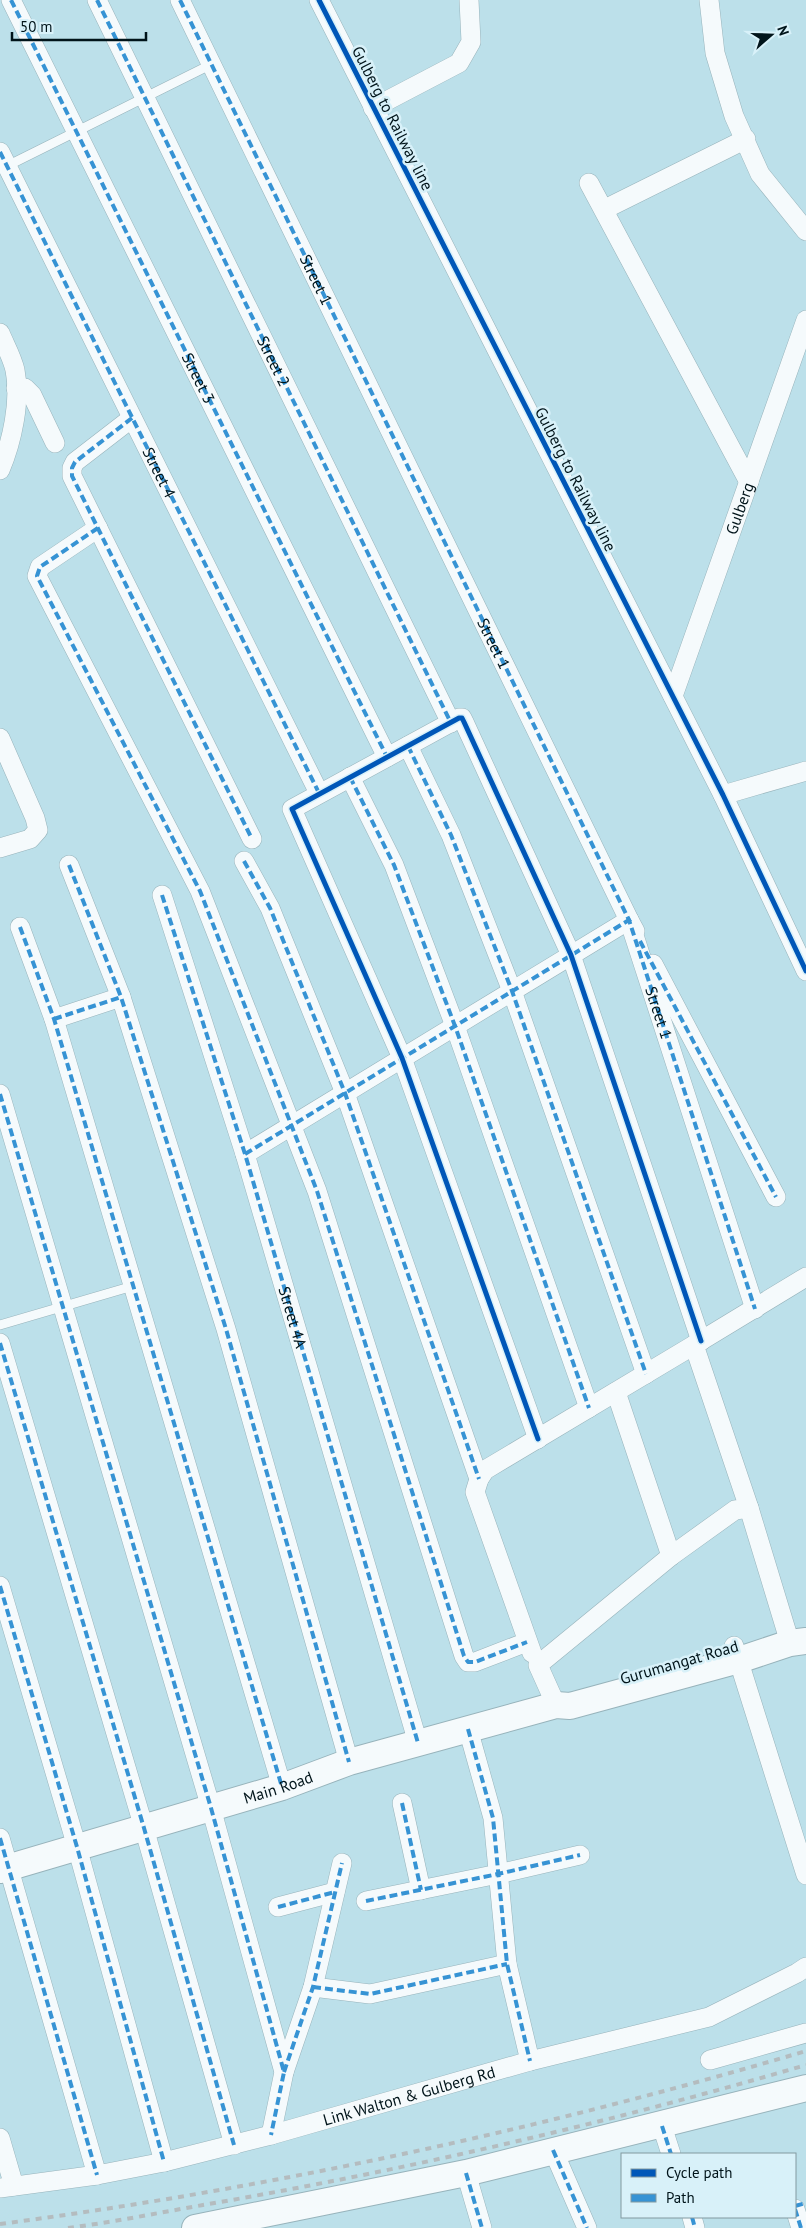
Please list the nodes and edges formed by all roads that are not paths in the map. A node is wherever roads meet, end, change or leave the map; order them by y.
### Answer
1 (11, 0) edge
2 (97, 0) edge
3 (180, 0) edge
4 (320, 0) edge
5 (469, 0) edge
6 (709, 0) edge
7 (212, 64) junction
8 (145, 98) junction
9 (373, 108) junction
10 (75, 132) junction
11 (746, 139) junction
12 (4, 159) edge
13 (590, 183) dead end
14 (605, 209) junction
15 (806, 232) edge
16 (806, 320) edge
17 (0, 333) edge
18 (16, 388) junction
19 (132, 418) junction
20 (55, 443) dead end
21 (0, 470) edge
22 (749, 482) junction
23 (98, 528) junction
24 (673, 696) junction
25 (451, 723) junction
26 (0, 738) edge
27 (408, 746) junction
28 (387, 757) junction
29 (806, 770) edge
30 (350, 777) junction
31 (319, 793) junction
32 (723, 795) junction
33 (252, 839) dead end
34 (0, 848) edge
35 (244, 861) dead end
36 (69, 865) dead end
37 (162, 895) dead end
38 (629, 920) junction
39 (20, 927) dead end
40 (571, 956) junction
41 (806, 971) edge
42 (512, 991) junction
43 (121, 997) junction
44 (54, 1020) junction
45 (455, 1026) junction
46 (402, 1058) junction
47 (345, 1093) junction
48 (0, 1094) edge
49 (290, 1126) junction
50 (245, 1154) junction
51 (776, 1197) dead end
52 (806, 1277) edge
53 (133, 1286) junction
54 (63, 1306) junction
55 (755, 1308) junction
56 (0, 1325) edge
57 (0, 1343) edge
58 (698, 1344) junction
59 (646, 1374) junction
60 (616, 1392) junction
61 (589, 1408) junction
62 (538, 1439) junction
63 (479, 1479) junction
64 (749, 1508) junction
65 (671, 1556) junction
66 (0, 1586) edge
67 (797, 1634) edge
68 (527, 1642) junction
69 (737, 1653) junction
70 (538, 1665) junction
71 (556, 1705) junction
72 (468, 1729) junction
73 (418, 1743) junction
74 (348, 1762) junction
75 (282, 1787) junction
76 (402, 1803) dead end
77 (211, 1808) junction
78 (144, 1828) junction
79 (0, 1838) edge
80 (76, 1847) junction
81 (580, 1855) dead end
82 (342, 1863) dead end
83 (4, 1868) edge
84 (498, 1874) junction
85 (806, 1875) edge
86 (421, 1890) junction
87 (335, 1892) junction
88 (366, 1901) dead end
89 (278, 1908) dead end
90 (507, 1964) junction
91 (806, 1967) edge
92 (313, 1987) junction
93 (806, 2033) edge
94 (710, 2060) dead end
95 (530, 2061) junction
96 (284, 2072) junction
97 (806, 2088) edge
98 (662, 2126) junction
99 (271, 2135) junction
100 (0, 2138) edge
101 (234, 2145) junction
102 (553, 2150) junction
103 (671, 2153) edge
104 (164, 2162) junction
105 (466, 2174) junction
106 (97, 2175) junction
107 (7, 2187) edge
108 (796, 2211) edge
109 (195, 2228) edge
110 (482, 2228) edge
111 (587, 2228) edge
112 (801, 2228) edge

1 - 10 street, Street 3
2 - 8 street, Street 2
3 - 7 street, Street 1
4 - 9 street, Gulberg to Railway line
5 - 9 street
6 - 11 street
7 - 8 lane
7 - 38 street, Street 1
8 - 10 lane
8 - 25 street, Street 2
9 - 24 street, Gulberg to Railway line
10 - 12 lane
10 - 28 street, Street 3
11 - 14 street
11 - 15 street
12 - 19 street, Street 4
13 - 14 street
14 - 22 street
16 - 22 street, Gulberg
17 - 18 street
18 - 20 street
18 - 21 street
19 - 23 street
19 - 31 street, Street 4
22 - 24 street, Gulberg
23 - 33 street
23 - 49 street
24 - 32 street, Gulberg to Railway line
25 - 27 street
25 - 40 street
26 - 34 street
27 - 28 street
27 - 42 street
28 - 30 street
29 - 32 street
30 - 31 street
30 - 45 street
31 - 46 street
32 - 41 street, Gulberg to Railway line
35 - 47 street
36 - 43 street
37 - 50 street, Street 4A
38 - 40 street
38 - 51 street
38 - 55 street, Street 1
39 - 44 street
40 - 42 street
40 - 58 street
42 - 45 street
42 - 59 street
43 - 44 street
43 - 74 street
44 - 53 street
45 - 46 street
45 - 61 street
46 - 47 street
46 - 62 street
47 - 49 street
47 - 63 street
48 - 54 street
49 - 50 street
49 - 68 street
50 - 73 street, Street 4A
52 - 55 street
53 - 54 lane
53 - 75 street
54 - 56 lane
54 - 77 street
55 - 58 street
57 - 78 street
58 - 59 street
58 - 64 street
59 - 60 street
60 - 61 street
60 - 65 street
61 - 62 street
62 - 63 street
63 - 68 street
64 - 65 street
64 - 67 street
65 - 70 street
66 - 80 street
67 - 69 street, Main Road
68 - 70 street
69 - 71 street, Main Road
69 - 85 street
70 - 71 street
71 - 72 street, Main Road
72 - 73 street, Main Road
72 - 84 street
73 - 74 street, Main Road
74 - 75 street, Main Road
75 - 77 street, Main Road
76 - 86 street
77 - 78 street, Main Road
77 - 96 street
78 - 80 street, Main Road
78 - 101 street
79 - 83 street
80 - 83 street, Main Road
80 - 104 street
81 - 84 street
82 - 87 street
83 - 106 street
84 - 86 street
84 - 90 street
86 - 88 street
87 - 89 street
87 - 92 street
90 - 92 street
90 - 95 street
91 - 95 street, Link Walton & Gulberg Rd
92 - 96 street
93 - 94 street
95 - 99 street, Link Walton & Gulberg Rd
96 - 99 street
97 - 98 street
98 - 102 street
98 - 103 street
99 - 101 street, Link Walton & Gulberg Rd
100 - 107 street
101 - 104 street, Link Walton & Gulberg Rd
102 - 105 street
102 - 111 street
104 - 106 street, Link Walton & Gulberg Rd
105 - 109 street
105 - 110 street
106 - 107 street, Link Walton & Gulberg Rd
108 - 112 street

